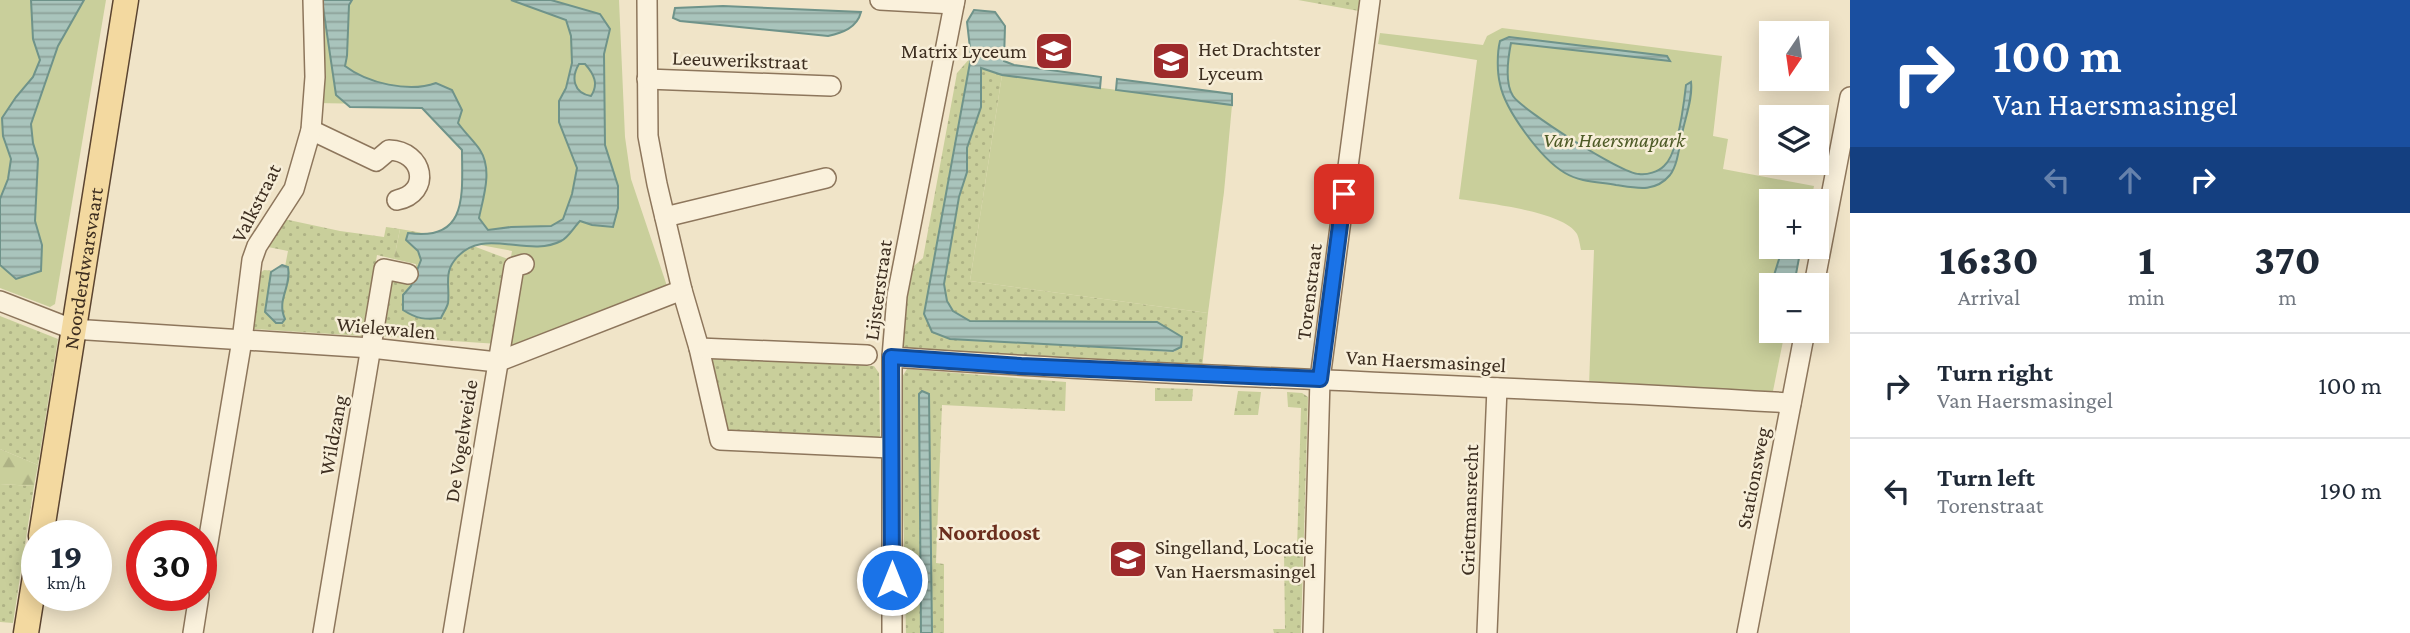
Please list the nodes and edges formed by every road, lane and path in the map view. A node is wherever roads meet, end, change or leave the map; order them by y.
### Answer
1 (125, 0) edge
2 (313, 0) edge
3 (647, 0) edge
4 (880, 0) edge
5 (1370, 0) edge
6 (955, 2) edge
7 (647, 79) junction
8 (831, 86) dead end
9 (1850, 97) edge
10 (311, 130) junction
11 (826, 177) dead end
12 (397, 200) dead end
13 (664, 217) junction
14 (524, 264) dead end
15 (1816, 273) edge
16 (408, 274) dead end
17 (682, 290) junction
18 (0, 301) edge
19 (72, 329) junction
20 (243, 340) junction
21 (1803, 343) edge
22 (371, 348) junction
23 (699, 348) junction
24 (867, 355) dead end
25 (891, 357) junction
26 (497, 362) junction
27 (1320, 379) junction
28 (1497, 388) junction
29 (1791, 403) junction
30 (890, 448) junction
31 (44, 520) edge
32 (212, 520) edge
33 (30, 611) edge
34 (196, 611) edge
35 (26, 633) edge
36 (193, 633) edge
37 (323, 633) edge
38 (453, 633) edge
39 (892, 633) edge
40 (1313, 633) edge
41 (1487, 633) edge
42 (1746, 633) edge

1 - 19 main road, Noorderdwarsvaart
2 - 10 street, Valkstraat
3 - 7 street, Leeuwerikstraat
4 - 6 street
5 - 27 street, Torenstraat
6 - 25 street, Lijsterstraat
7 - 8 street, Leeuwerikstraat
7 - 13 street, Leeuwerikstraat
9 - 15 street
10 - 12 street
10 - 20 street, Valkstraat
11 - 13 street
13 - 17 street, Leeuwerikstraat
14 - 26 street, De Vogelweide
16 - 22 street, Wildzang
17 - 23 street, Leeuwerikstraat
17 - 26 street, Wielewalen
18 - 19 street, Wielewalen
19 - 20 street, Wielewalen
19 - 31 main road, Noorderdwarsvaart
20 - 22 street, Wielewalen
20 - 32 street, Valkstraat
21 - 29 street, Stationsweg
22 - 26 street, Wielewalen
22 - 37 street, Wildzang
23 - 24 street
23 - 30 street, Leeuwerikstraat
25 - 27 street, Van Haersmasingel
25 - 30 street, Lijsterstraat
26 - 38 street, De Vogelweide
27 - 28 street, Van Haersmasingel
27 - 40 street, Torenstraat
28 - 29 street, Van Haersmasingel
28 - 41 street, Grietmansrecht
29 - 42 street, Stationsweg
30 - 39 street, Lijsterstraat
33 - 35 main road
34 - 36 street

